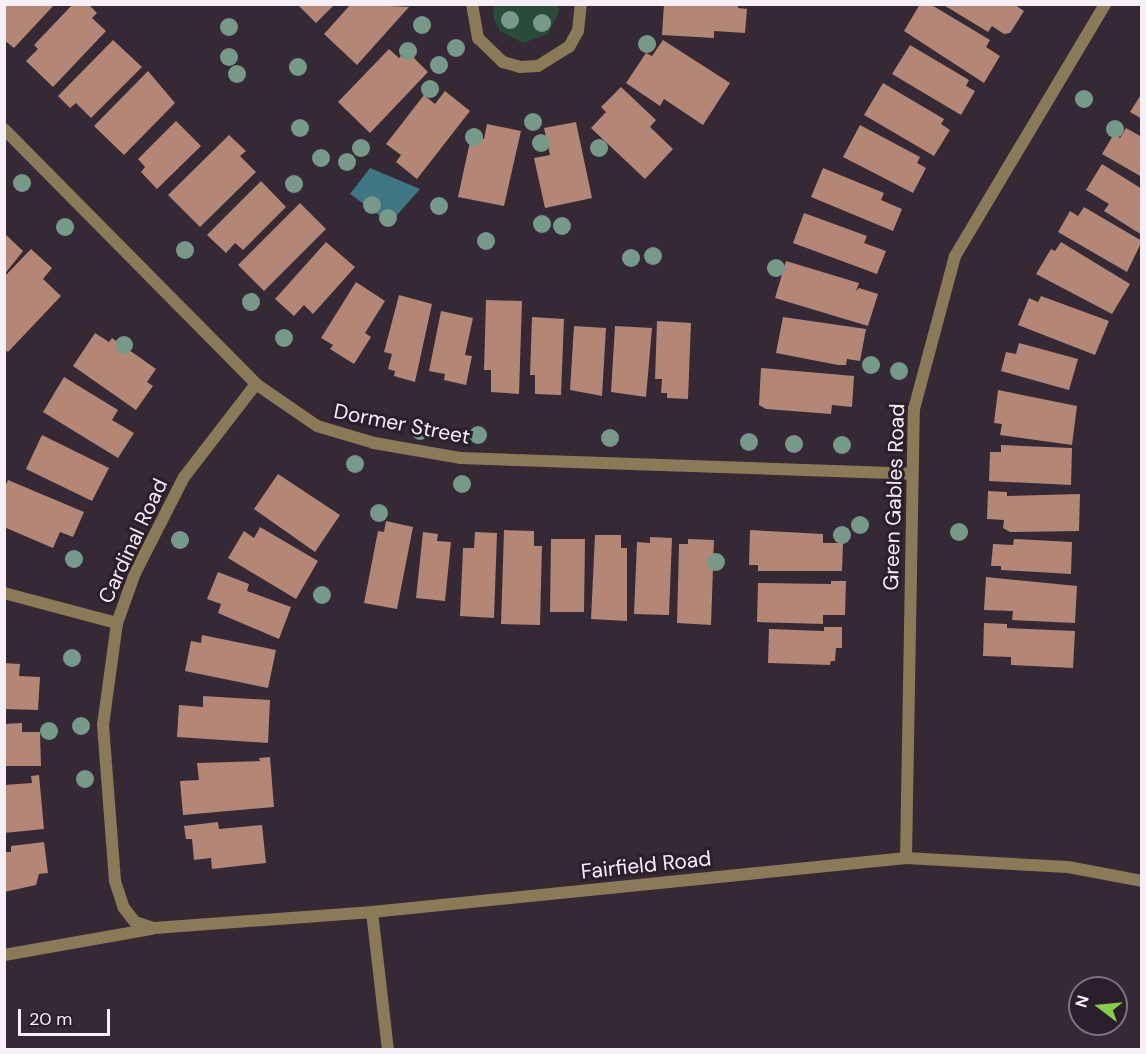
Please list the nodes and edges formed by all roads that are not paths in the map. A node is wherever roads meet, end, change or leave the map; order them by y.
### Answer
1 (472, 4) edge
2 (581, 4) edge
3 (1105, 4) edge
4 (4, 129) edge
5 (256, 384) junction
6 (912, 474) junction
7 (4, 593) edge
8 (117, 623) junction
9 (906, 858) junction
10 (1142, 881) edge
11 (372, 912) junction
12 (154, 928) junction
13 (4, 955) edge
14 (388, 1050) edge

1 - 2 street
3 - 6 street, Green Gables Road
4 - 5 street, Dormer Street
5 - 6 street, Dormer Street
5 - 8 street, Cardinal Road
6 - 9 street, Green Gables Road
7 - 8 street
8 - 12 street, Cardinal Road
9 - 10 street, Fairfield Road
9 - 11 street, Fairfield Road
11 - 12 street, Fairfield Road
11 - 14 street
12 - 13 street, Fairfield Road

